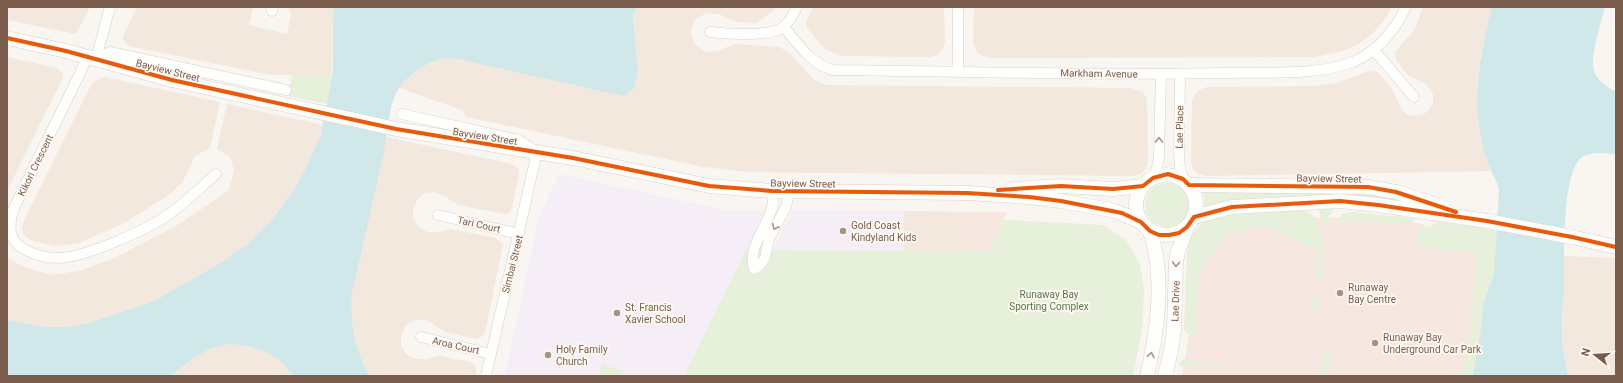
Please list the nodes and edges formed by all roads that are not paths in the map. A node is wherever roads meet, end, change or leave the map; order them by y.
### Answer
1 (110, 7) edge
2 (797, 7) edge
3 (958, 7) edge
4 (1406, 7) edge
5 (784, 27) junction
6 (710, 32) dead end
7 (7, 38) edge
8 (1374, 50) junction
9 (92, 58) junction
10 (958, 71) junction
11 (1161, 74) junction
12 (1180, 74) junction
13 (286, 90) dead end
14 (1414, 98) dead end
15 (402, 114) dead end
16 (537, 152) junction
17 (216, 174) dead end
18 (1148, 182) junction
19 (1186, 182) junction
20 (772, 191) junction
21 (789, 191) junction
22 (967, 193) junction
23 (438, 214) dead end
24 (1486, 221) junction
25 (1191, 222) junction
26 (1145, 226) junction
27 (519, 234) junction
28 (1572, 237) junction
29 (1616, 238) edge
30 (1616, 246) edge
31 (1155, 333) junction
32 (420, 337) dead end
33 (1171, 351) junction
34 (490, 354) junction
35 (486, 376) edge
36 (1147, 376) edge
37 (1165, 376) edge

1 - 9 street, Kikori Crescent
2 - 5 street
3 - 10 street
4 - 8 street, Markham Avenue
5 - 6 street
5 - 10 street, Markham Avenue
7 - 9 main road, Bayview Street
8 - 12 street, Markham Avenue
8 - 14 street
9 - 13 street, Bayview Street
9 - 16 main road, Bayview Street
9 - 17 street, Kikori Crescent
10 - 11 street, Markham Avenue
11 - 12 street, Markham Avenue
18 -> 11 street, Lae Place
12 - 19 street, Lae Place
15 - 16 street, Bayview Street
16 - 20 main road, Bayview Street
16 - 27 street, Simbai Street
18 - 19 main road
18 - 22 main road, Bayview Street
18 - 26 main road
19 - 24 main road, Bayview Street
19 - 25 main road
20 - 21 main road, Bayview Street
21 -> 20 street
21 - 22 main road, Bayview Street
22 - 26 main road, Bayview Street
23 - 27 street, Tari Court
24 - 25 main road, Bayview Street
24 - 28 main road, Bayview Street
25 - 26 main road
25 -> 33 main road, Lae Drive
26 - 31 main road, Lae Drive
27 - 34 street, Simbai Street
28 - 29 main road, Bayview Street
28 - 30 main road, Bayview Street
31 - 33 main road
36 -> 31 main road, Lae Drive
32 - 34 street, Aroa Court
33 - 37 main road, Lae Drive
34 - 35 street, Simbai Street

